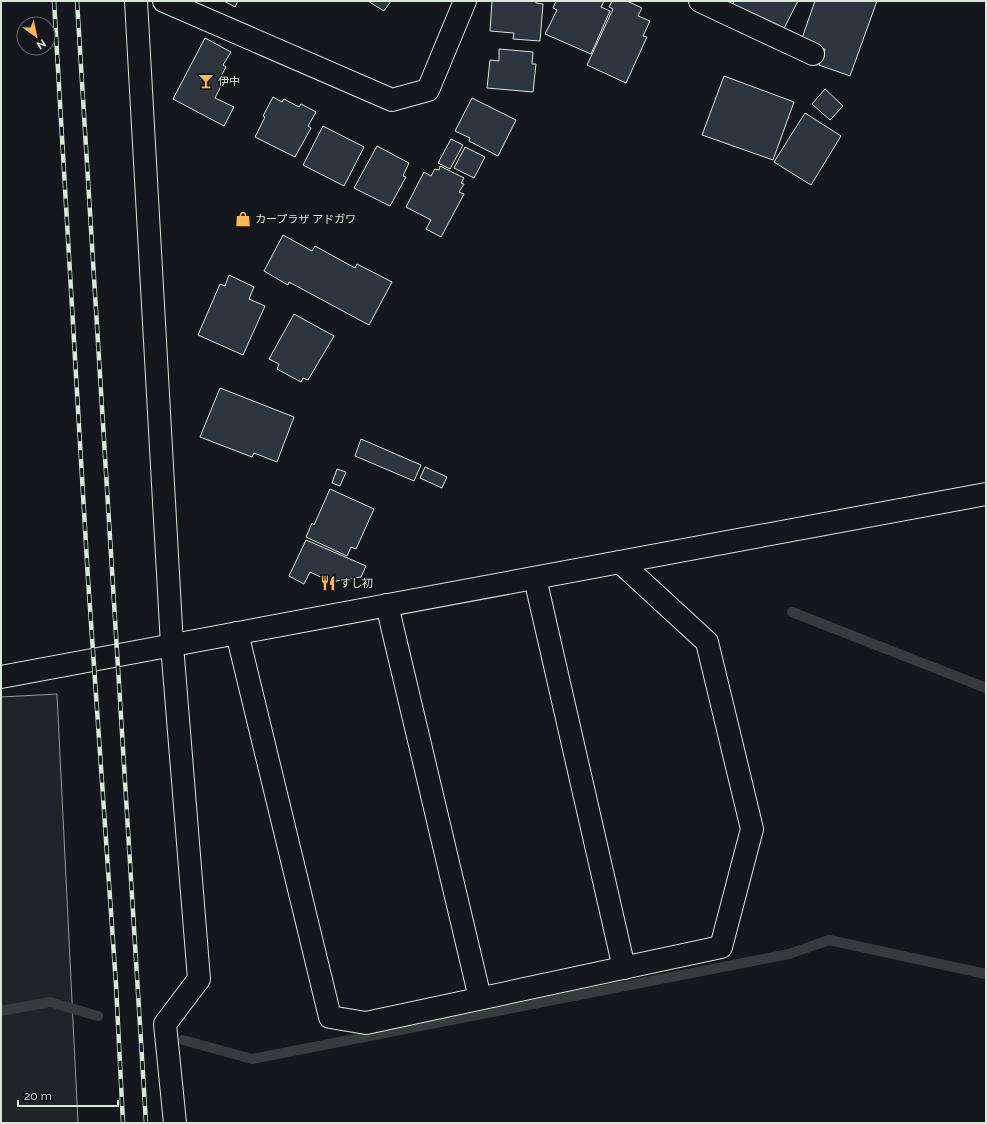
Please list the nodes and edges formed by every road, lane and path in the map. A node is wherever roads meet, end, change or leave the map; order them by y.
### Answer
1 (136, 1) edge
2 (164, 1) edge
3 (465, 1) edge
4 (700, 1) edge
5 (813, 54) dead end
6 (986, 494) edge
7 (620, 562) junction
8 (535, 578) junction
9 (387, 605) junction
10 (237, 633) junction
11 (172, 645) junction
12 (1, 677) edge
13 (624, 968) junction
14 (480, 998) junction
15 (175, 1123) edge

1 - 11 street
2 - 3 street
4 - 5 street
6 - 7 street
7 - 8 street
7 - 13 street
8 - 9 street
8 - 13 street
9 - 10 street
9 - 14 street
10 - 11 street
10 - 14 street
11 - 12 street
11 - 15 street
13 - 14 street

